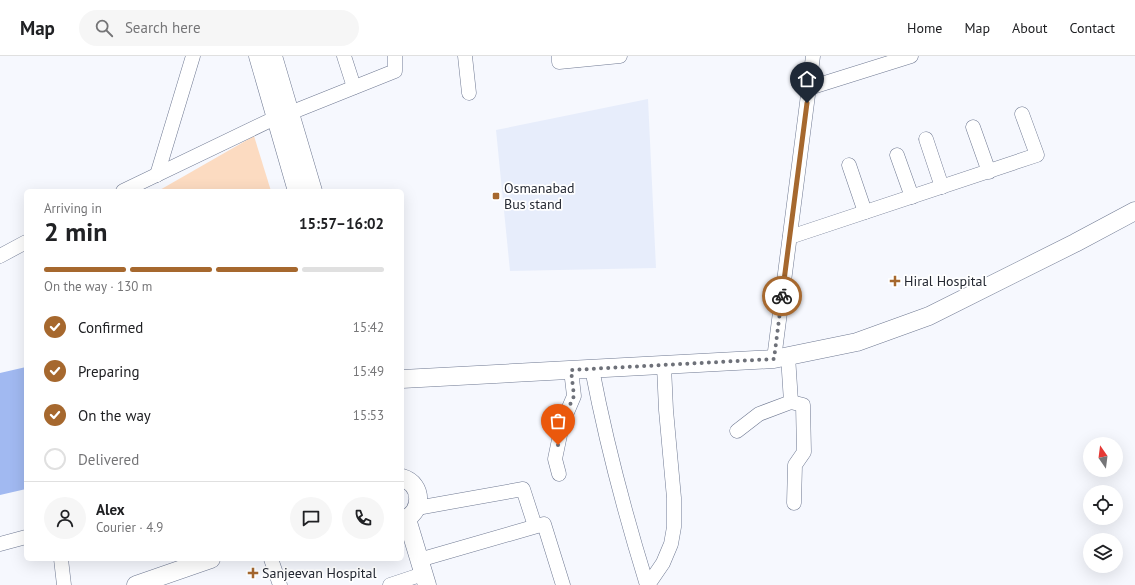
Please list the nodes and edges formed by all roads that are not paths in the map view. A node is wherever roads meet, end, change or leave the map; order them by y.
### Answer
1 (193, 56) edge
2 (258, 56) edge
3 (273, 56) edge
4 (344, 56) edge
5 (395, 56) edge
6 (465, 56) edge
7 (559, 56) edge
8 (620, 56) edge
9 (813, 56) edge
10 (911, 56) edge
11 (354, 87) junction
12 (809, 88) junction
13 (469, 94) dead end
14 (1022, 114) dead end
15 (282, 116) junction
16 (973, 127) dead end
17 (926, 139) dead end
18 (897, 155) dead end
19 (849, 165) dead end
20 (989, 172) junction
21 (157, 175) junction
22 (942, 187) junction
23 (128, 189) edge
24 (298, 189) edge
25 (312, 189) edge
26 (912, 197) junction
27 (1135, 211) edge
28 (865, 212) junction
29 (790, 237) junction
30 (24, 243) edge
31 (0, 256) edge
32 (781, 358) junction
33 (664, 366) junction
34 (592, 369) junction
35 (571, 370) junction
36 (404, 379) edge
37 (791, 402) junction
38 (737, 431) dead end
39 (559, 474) dead end
40 (404, 479) edge
41 (794, 503) dead end
42 (408, 516) edge
43 (535, 526) junction
44 (24, 538) edge
45 (0, 544) edge
46 (61, 561) edge
47 (205, 561) edge
48 (220, 561) edge
49 (272, 561) edge
50 (423, 573) edge
51 (158, 584) edge
52 (64, 585) edge
53 (136, 585) edge
54 (280, 585) edge
55 (390, 585) edge
56 (563, 585) edge
57 (648, 585) edge

1 - 21 street
2 - 15 main road
3 - 15 main road
4 - 11 street
5 - 11 street
6 - 13 street
7 - 8 street
9 - 12 street
10 - 12 street
11 - 15 street
12 - 29 street
14 - 20 street
15 - 21 street
15 - 24 main road
15 - 25 main road
16 - 20 street
17 - 22 street
18 - 26 street
19 - 28 street
20 - 22 street
21 - 23 street
22 - 26 street
26 - 28 street
27 - 32 main road
28 - 29 street
29 - 32 street
30 - 31 street
32 - 33 main road
32 - 37 street
33 - 34 main road
33 - 57 street
34 - 35 main road
34 - 57 street
35 - 36 main road
35 - 39 street
37 - 38 street
37 - 41 street
40 - 42 main road
42 - 43 street
42 - 50 main road
43 - 50 street
43 - 56 street
44 - 45 street
46 - 52 street
47 - 53 main road
48 - 51 main road
49 - 54 street
50 - 55 street

